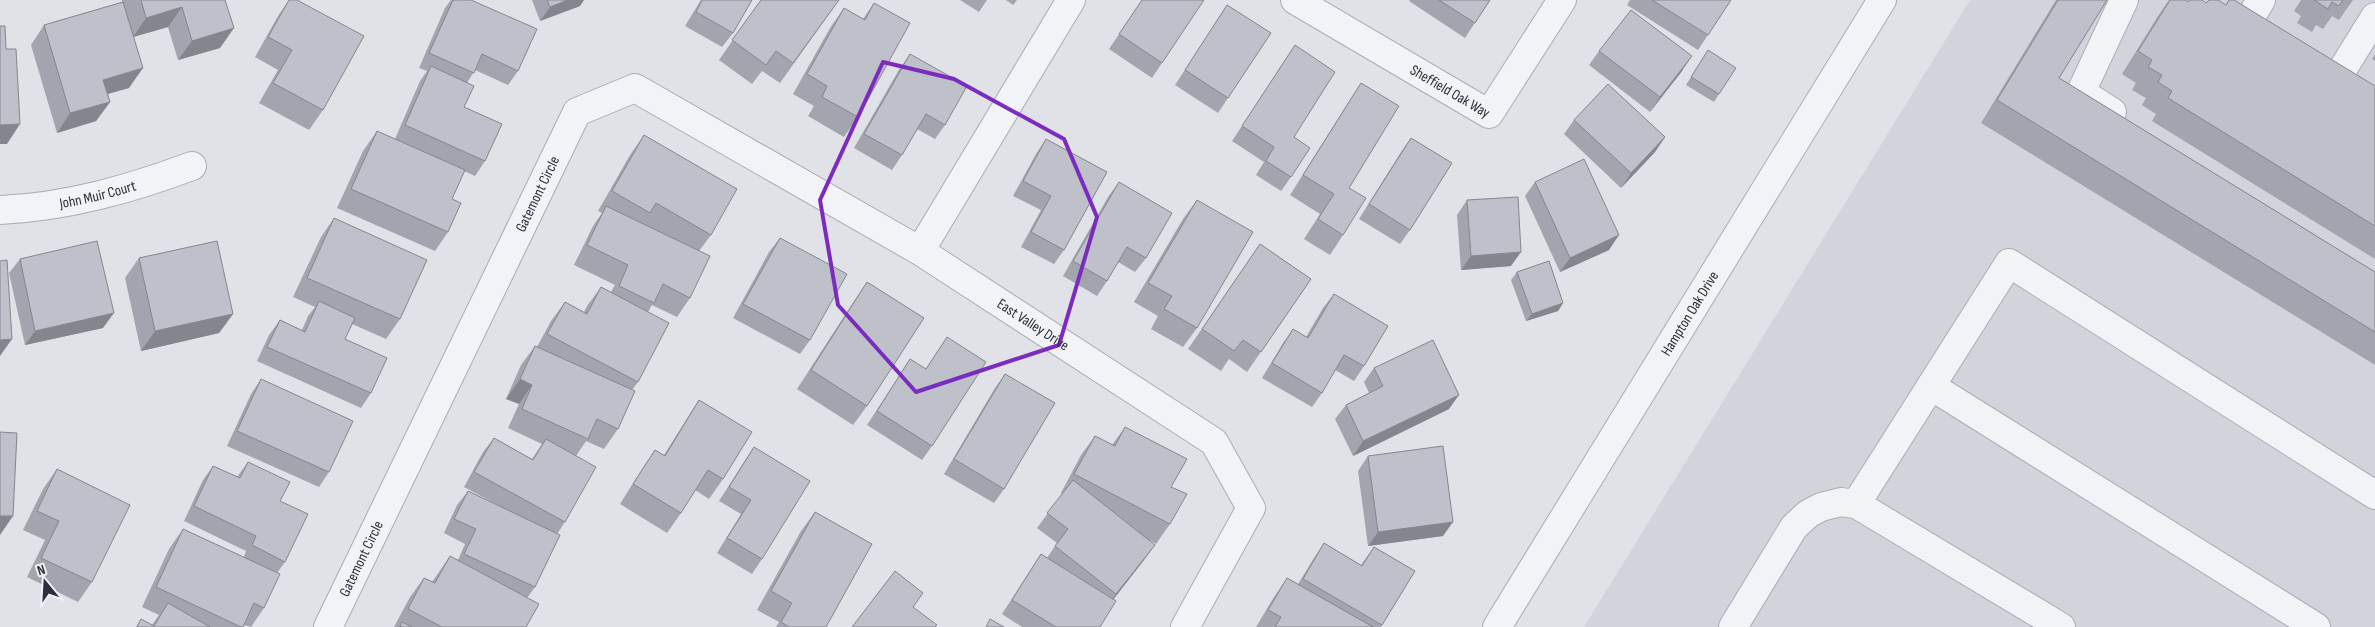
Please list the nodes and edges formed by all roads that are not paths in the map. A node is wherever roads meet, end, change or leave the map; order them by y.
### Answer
1 (1071, 0) edge
2 (1295, 0) edge
3 (1562, 0) edge
4 (1882, 0) edge
5 (2124, 0) edge
6 (2261, 0) edge
7 (2375, 17) edge
8 (2271, 38) edge
9 (2314, 61) edge
10 (2131, 124) edge
11 (192, 166) dead end
12 (0, 210) edge
13 (920, 251) junction
14 (1931, 386) junction
15 (2375, 495) edge
16 (1856, 504) junction
17 (328, 627) edge
18 (1185, 627) edge
19 (1497, 627) edge
20 (1733, 627) edge
21 (2061, 627) edge
22 (2316, 627) edge

1 - 13 street
2 - 3 street, Sheffield Oak Way
4 - 19 street, Hampton Oak Drive
5 - 10 street
6 - 8 street
7 - 9 street
11 - 12 street, John Muir Court
13 - 17 street, Gatemont Circle
13 - 18 street, East Valley Drive
14 - 15 street
14 - 16 street
14 - 22 street
16 - 20 street
16 - 21 street

